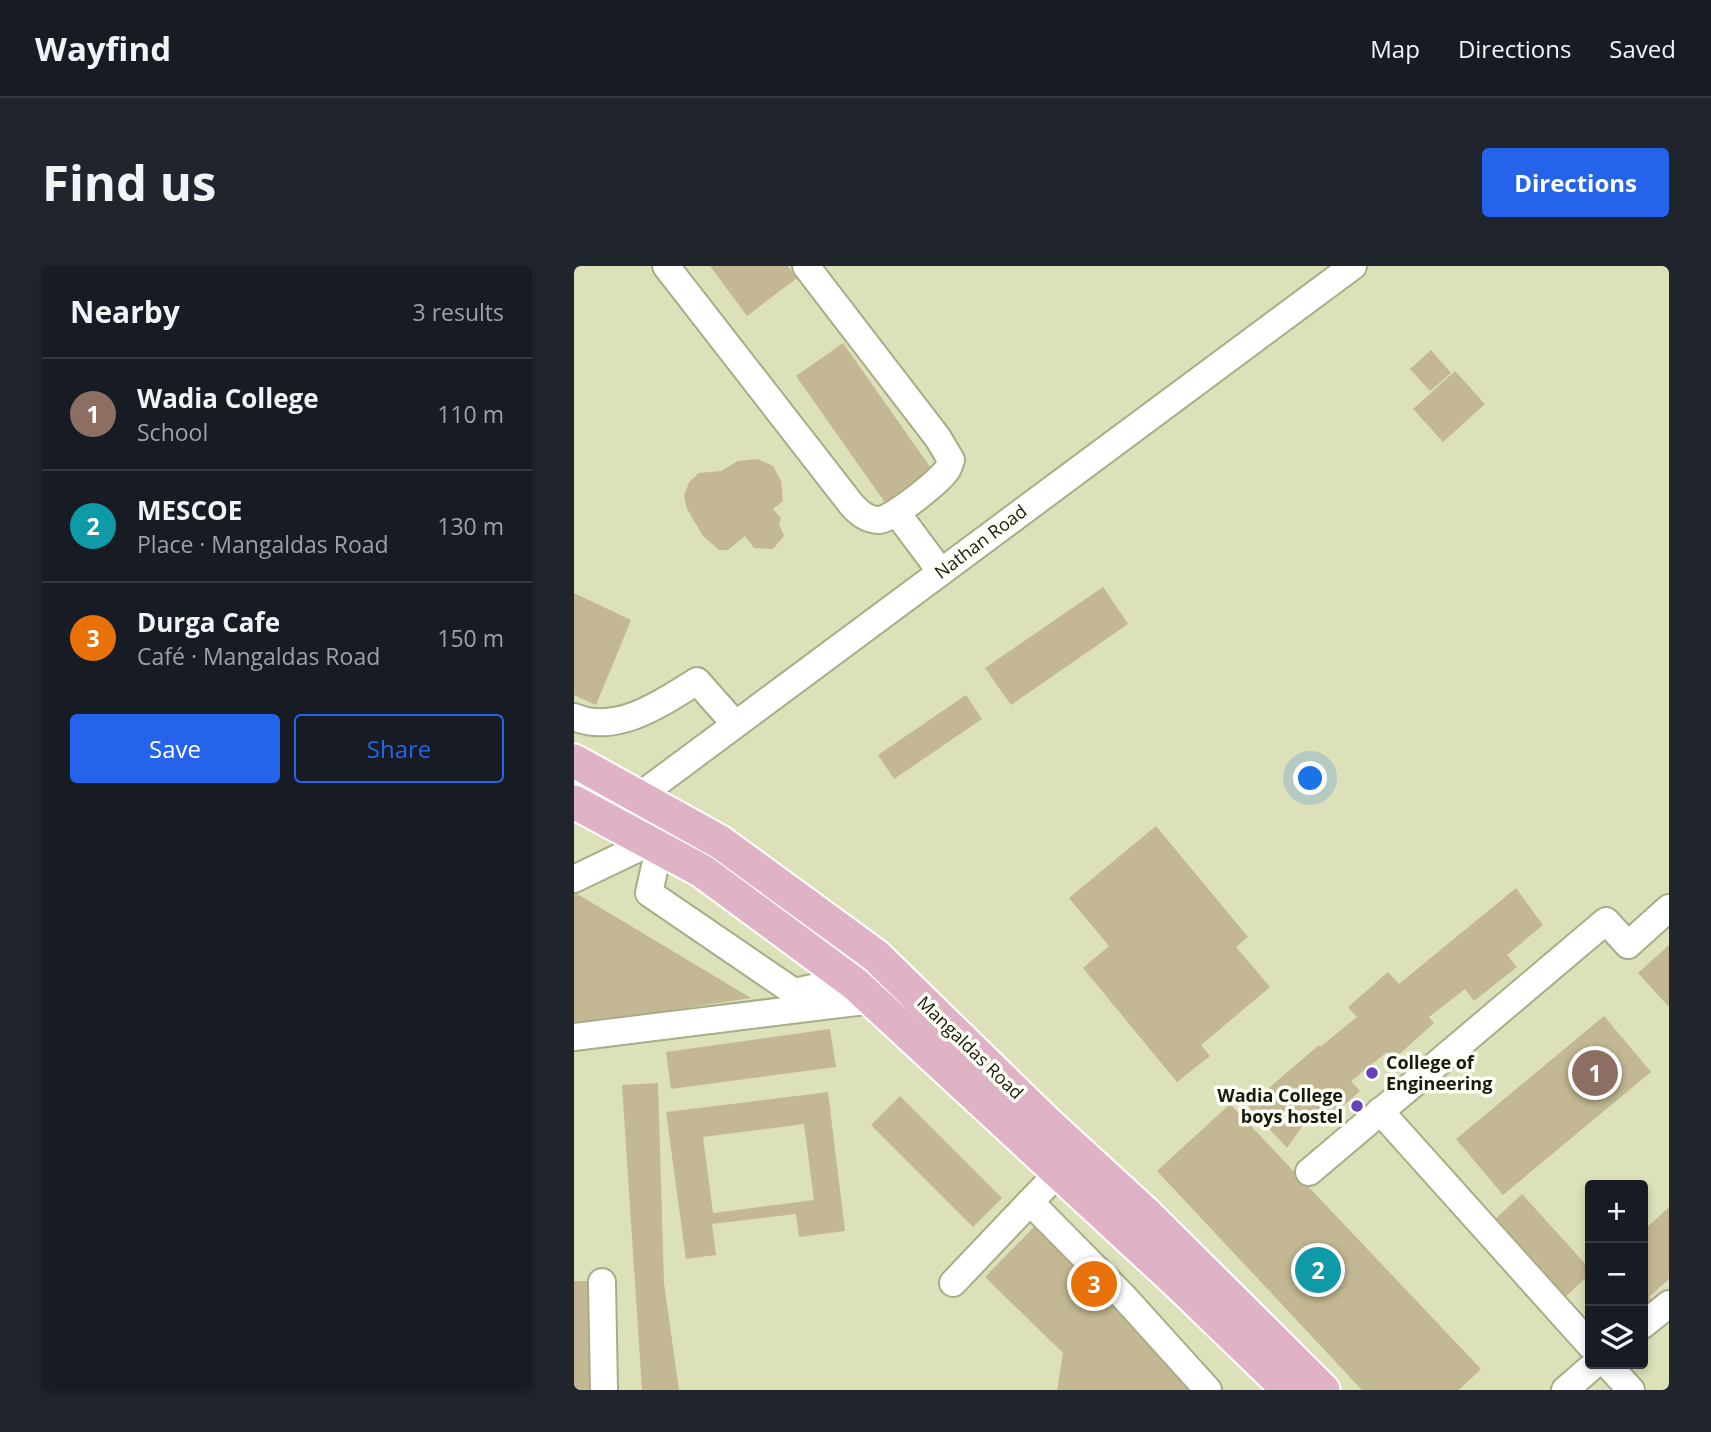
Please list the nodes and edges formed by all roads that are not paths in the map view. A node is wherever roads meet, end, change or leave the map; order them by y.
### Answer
1 (666, 266) edge
2 (806, 266) edge
3 (1353, 266) edge
4 (897, 513) junction
5 (941, 572) junction
6 (574, 717) edge
7 (736, 724) junction
8 (574, 761) edge
9 (638, 797) junction
10 (574, 802) edge
11 (643, 840) junction
12 (574, 879) edge
13 (1669, 908) edge
14 (861, 990) junction
15 (574, 1037) edge
16 (1380, 1111) junction
17 (1059, 1172) junction
18 (1309, 1172) dead end
19 (1030, 1202) junction
20 (602, 1282) dead end
21 (953, 1283) dead end
22 (1669, 1304) edge
23 (1648, 1321) edge
24 (1585, 1339) edge
25 (1589, 1369) edge
26 (1612, 1369) edge
27 (604, 1390) edge
28 (1208, 1390) edge
29 (1289, 1390) edge
30 (1323, 1390) edge
31 (1565, 1390) edge
32 (1631, 1390) edge

1 - 4 street
2 - 4 street
3 - 5 street, Nathan Road
4 - 5 street
5 - 7 street, Nathan Road
6 - 7 street
7 - 9 street, Nathan Road
8 - 9 main road, Mangaldas Road
9 - 11 street, Nathan Road
9 - 30 main road, Mangaldas Road
10 - 11 main road, Mangaldas Road
11 - 12 street
11 - 14 main road, Mangaldas Road
11 - 14 street, Nathan Road
13 - 16 street
14 - 15 street
14 - 17 main road, Mangaldas Road
16 - 18 street
16 - 24 street
17 - 19 street
17 - 29 main road, Mangaldas Road
19 - 21 street
19 - 28 street
20 - 27 street
22 - 23 street
25 - 31 street
26 - 32 street

